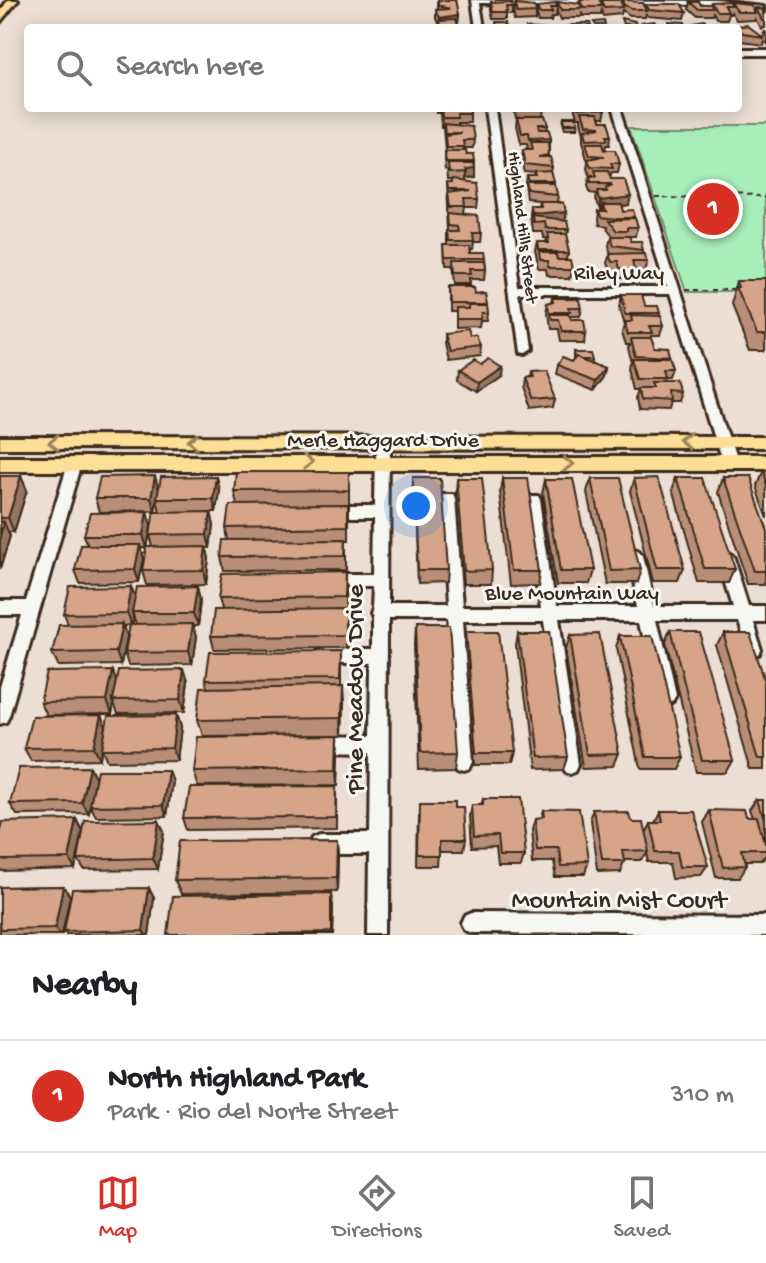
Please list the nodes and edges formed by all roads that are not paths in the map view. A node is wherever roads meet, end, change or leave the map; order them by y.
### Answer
1 (13, 0) edge
2 (476, 1) edge
3 (766, 8) edge
4 (0, 19) edge
5 (479, 24) edge
6 (742, 51) edge
7 (766, 51) edge
8 (491, 112) edge
9 (618, 112) edge
10 (514, 290) junction
11 (681, 291) junction
12 (522, 351) dead end
13 (0, 442) edge
14 (383, 442) junction
15 (723, 442) junction
16 (766, 443) edge
17 (382, 462) junction
18 (75, 463) junction
19 (0, 464) edge
20 (729, 464) junction
21 (766, 464) edge
22 (447, 498) dead end
23 (534, 499) edge
24 (319, 511) edge
25 (381, 511) junction
26 (721, 542) edge
27 (632, 543) edge
28 (306, 580) edge
29 (380, 580) junction
30 (0, 608) edge
31 (32, 608) junction
32 (379, 613) junction
33 (453, 613) junction
34 (550, 613) junction
35 (648, 613) junction
36 (743, 613) junction
37 (766, 613) edge
38 (300, 656) edge
39 (379, 656) junction
40 (761, 673) edge
41 (0, 716) edge
42 (670, 719) edge
43 (300, 743) edge
44 (379, 744) junction
45 (464, 762) dead end
46 (572, 764) dead end
47 (300, 844) edge
48 (378, 844) junction
49 (471, 923) dead end
50 (766, 925) edge
51 (378, 935) edge

1 - 4 main road
2 - 3 street
2 - 5 street
6 - 7 street
8 - 10 street, Highland Hills Street
9 - 11 street
10 - 11 street, Riley Way
10 - 12 street, Highland Hills Street
11 - 15 street
14 -> 13 main road, Merle Haggard Drive
15 -> 14 main road, Merle Haggard Drive
14 - 17 street, Pine Meadow Drive
15 - 16 main road, Merle Haggard Drive
15 - 20 street
18 -> 17 main road, Merle Haggard Drive
17 -> 20 main road, Merle Haggard Drive
17 - 25 street, Pine Meadow Drive
18 - 19 main road, Merle Haggard Drive
18 - 31 street
20 - 21 main road, Merle Haggard Drive
22 - 33 street
23 - 34 street
24 - 25 street
25 - 29 street, Pine Meadow Drive
26 - 36 street
27 - 35 street
28 - 29 street
29 - 32 street, Pine Meadow Drive
30 - 31 street
31 - 41 street
32 - 33 street, Blue Mountain Way
32 - 39 street, Pine Meadow Drive
33 - 34 street, Blue Mountain Way
33 - 45 street
34 - 35 street, Blue Mountain Way
34 - 46 street
35 - 36 street, Blue Mountain Way
35 - 42 street
36 - 37 street, Blue Mountain Way
36 - 40 street
38 - 39 street
39 - 44 street, Pine Meadow Drive
43 - 44 street
44 - 48 street, Pine Meadow Drive
47 - 48 street
48 - 51 street, Pine Meadow Drive
49 - 50 street, Mountain Mist Court

